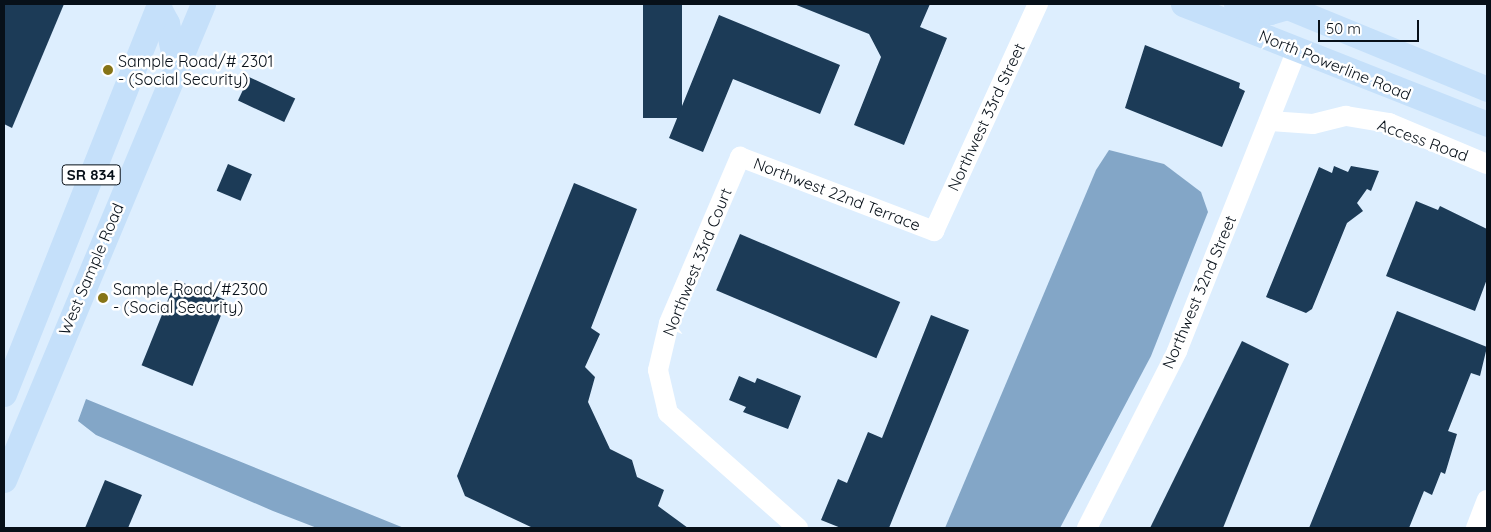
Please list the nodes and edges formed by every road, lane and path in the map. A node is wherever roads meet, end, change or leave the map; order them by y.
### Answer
1 (203, 4) edge
2 (1038, 4) edge
3 (1183, 4) edge
4 (1236, 4) edge
5 (166, 5) edge
6 (1283, 5) edge
7 (1314, 10) edge
8 (193, 26) junction
9 (1297, 50) junction
10 (176, 67) junction
11 (1487, 89) edge
12 (1270, 121) junction
13 (1487, 124) edge
14 (740, 157) joint
15 (1487, 164) edge
16 (934, 231) joint
17 (4, 394) edge
18 (4, 480) edge
19 (1487, 500) edge
20 (798, 528) edge
21 (1087, 528) edge
22 (1476, 528) edge

1 - 8 main road, West Sample Road / SR 834
2 - 16 street, Northwest 33rd Street
3 - 9 main road, North Powerline Road
4 - 6 main road
5 - 8 main road
5 - 10 main road
5 - 17 main road, West Sample Road / SR 834
6 - 7 main road
7 - 11 main road
8 - 10 main road, West Sample Road / SR 834
9 - 12 street, Northwest 32nd Street
9 - 13 main road, North Powerline Road
10 - 18 main road, West Sample Road / SR 834
12 - 15 street, Access Road
12 - 21 street, Northwest 32nd Street
14 - 16 street, Northwest 22nd Terrace
14 - 20 street, Northwest 33rd Court
19 - 22 street

